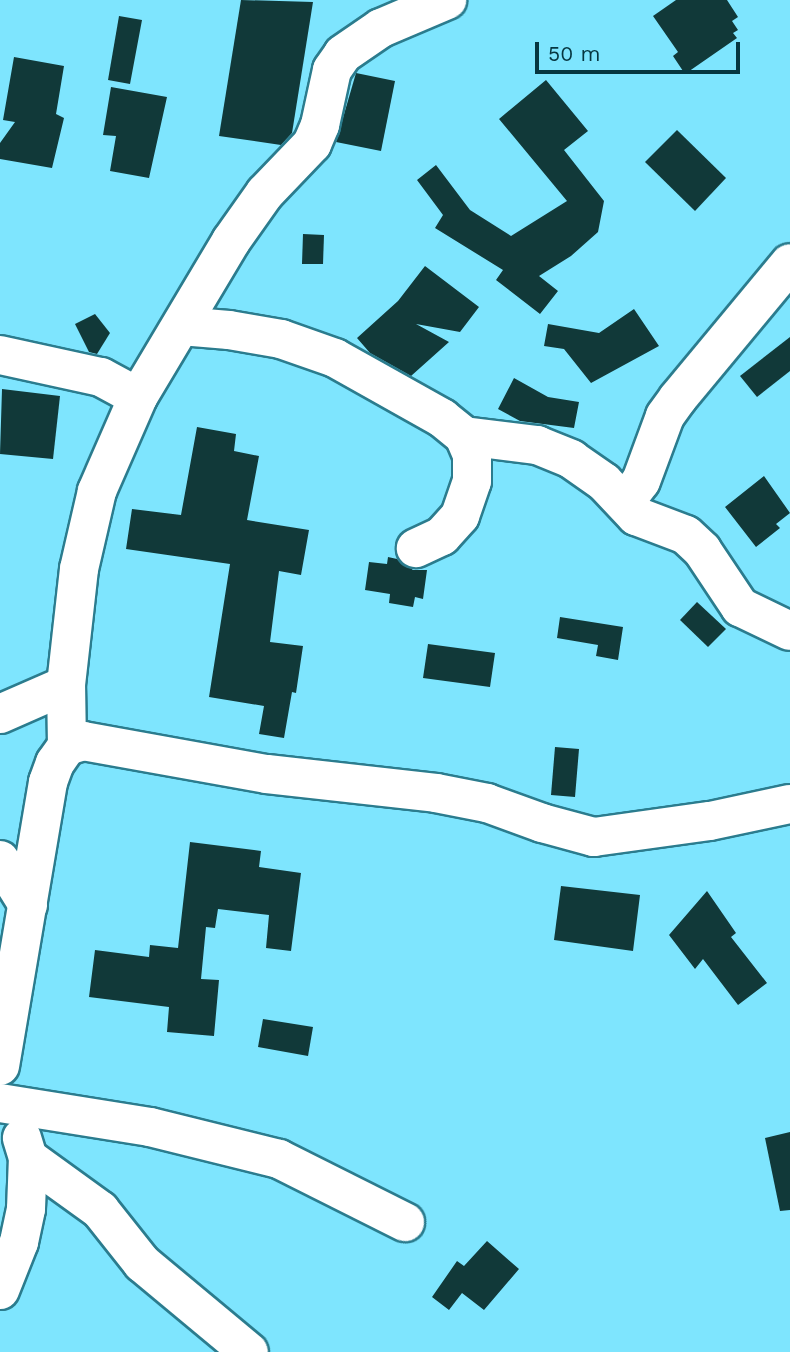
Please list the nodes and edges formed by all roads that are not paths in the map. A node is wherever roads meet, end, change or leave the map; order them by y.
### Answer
1 (447, 0) edge
2 (790, 263) edge
3 (181, 327) junction
4 (0, 355) edge
5 (138, 397) junction
6 (464, 436) junction
7 (625, 502) junction
8 (416, 548) dead end
9 (790, 631) edge
10 (65, 685) junction
11 (0, 713) edge
12 (67, 746) junction
13 (790, 804) edge
14 (0, 860) edge
15 (28, 905) junction
16 (0, 1066) edge
17 (4, 1104) edge
18 (28, 1158) junction
19 (405, 1222) dead end
20 (0, 1290) edge
21 (249, 1352) edge

1 - 3 street
2 - 7 street
3 - 5 street
3 - 6 street
4 - 5 street
5 - 10 street
6 - 7 street
6 - 8 street
7 - 9 street
10 - 11 street
10 - 12 street
12 - 13 street
12 - 15 street
14 - 15 street
15 - 16 street
17 - 18 street
17 - 19 street
18 - 20 street
18 - 21 street

